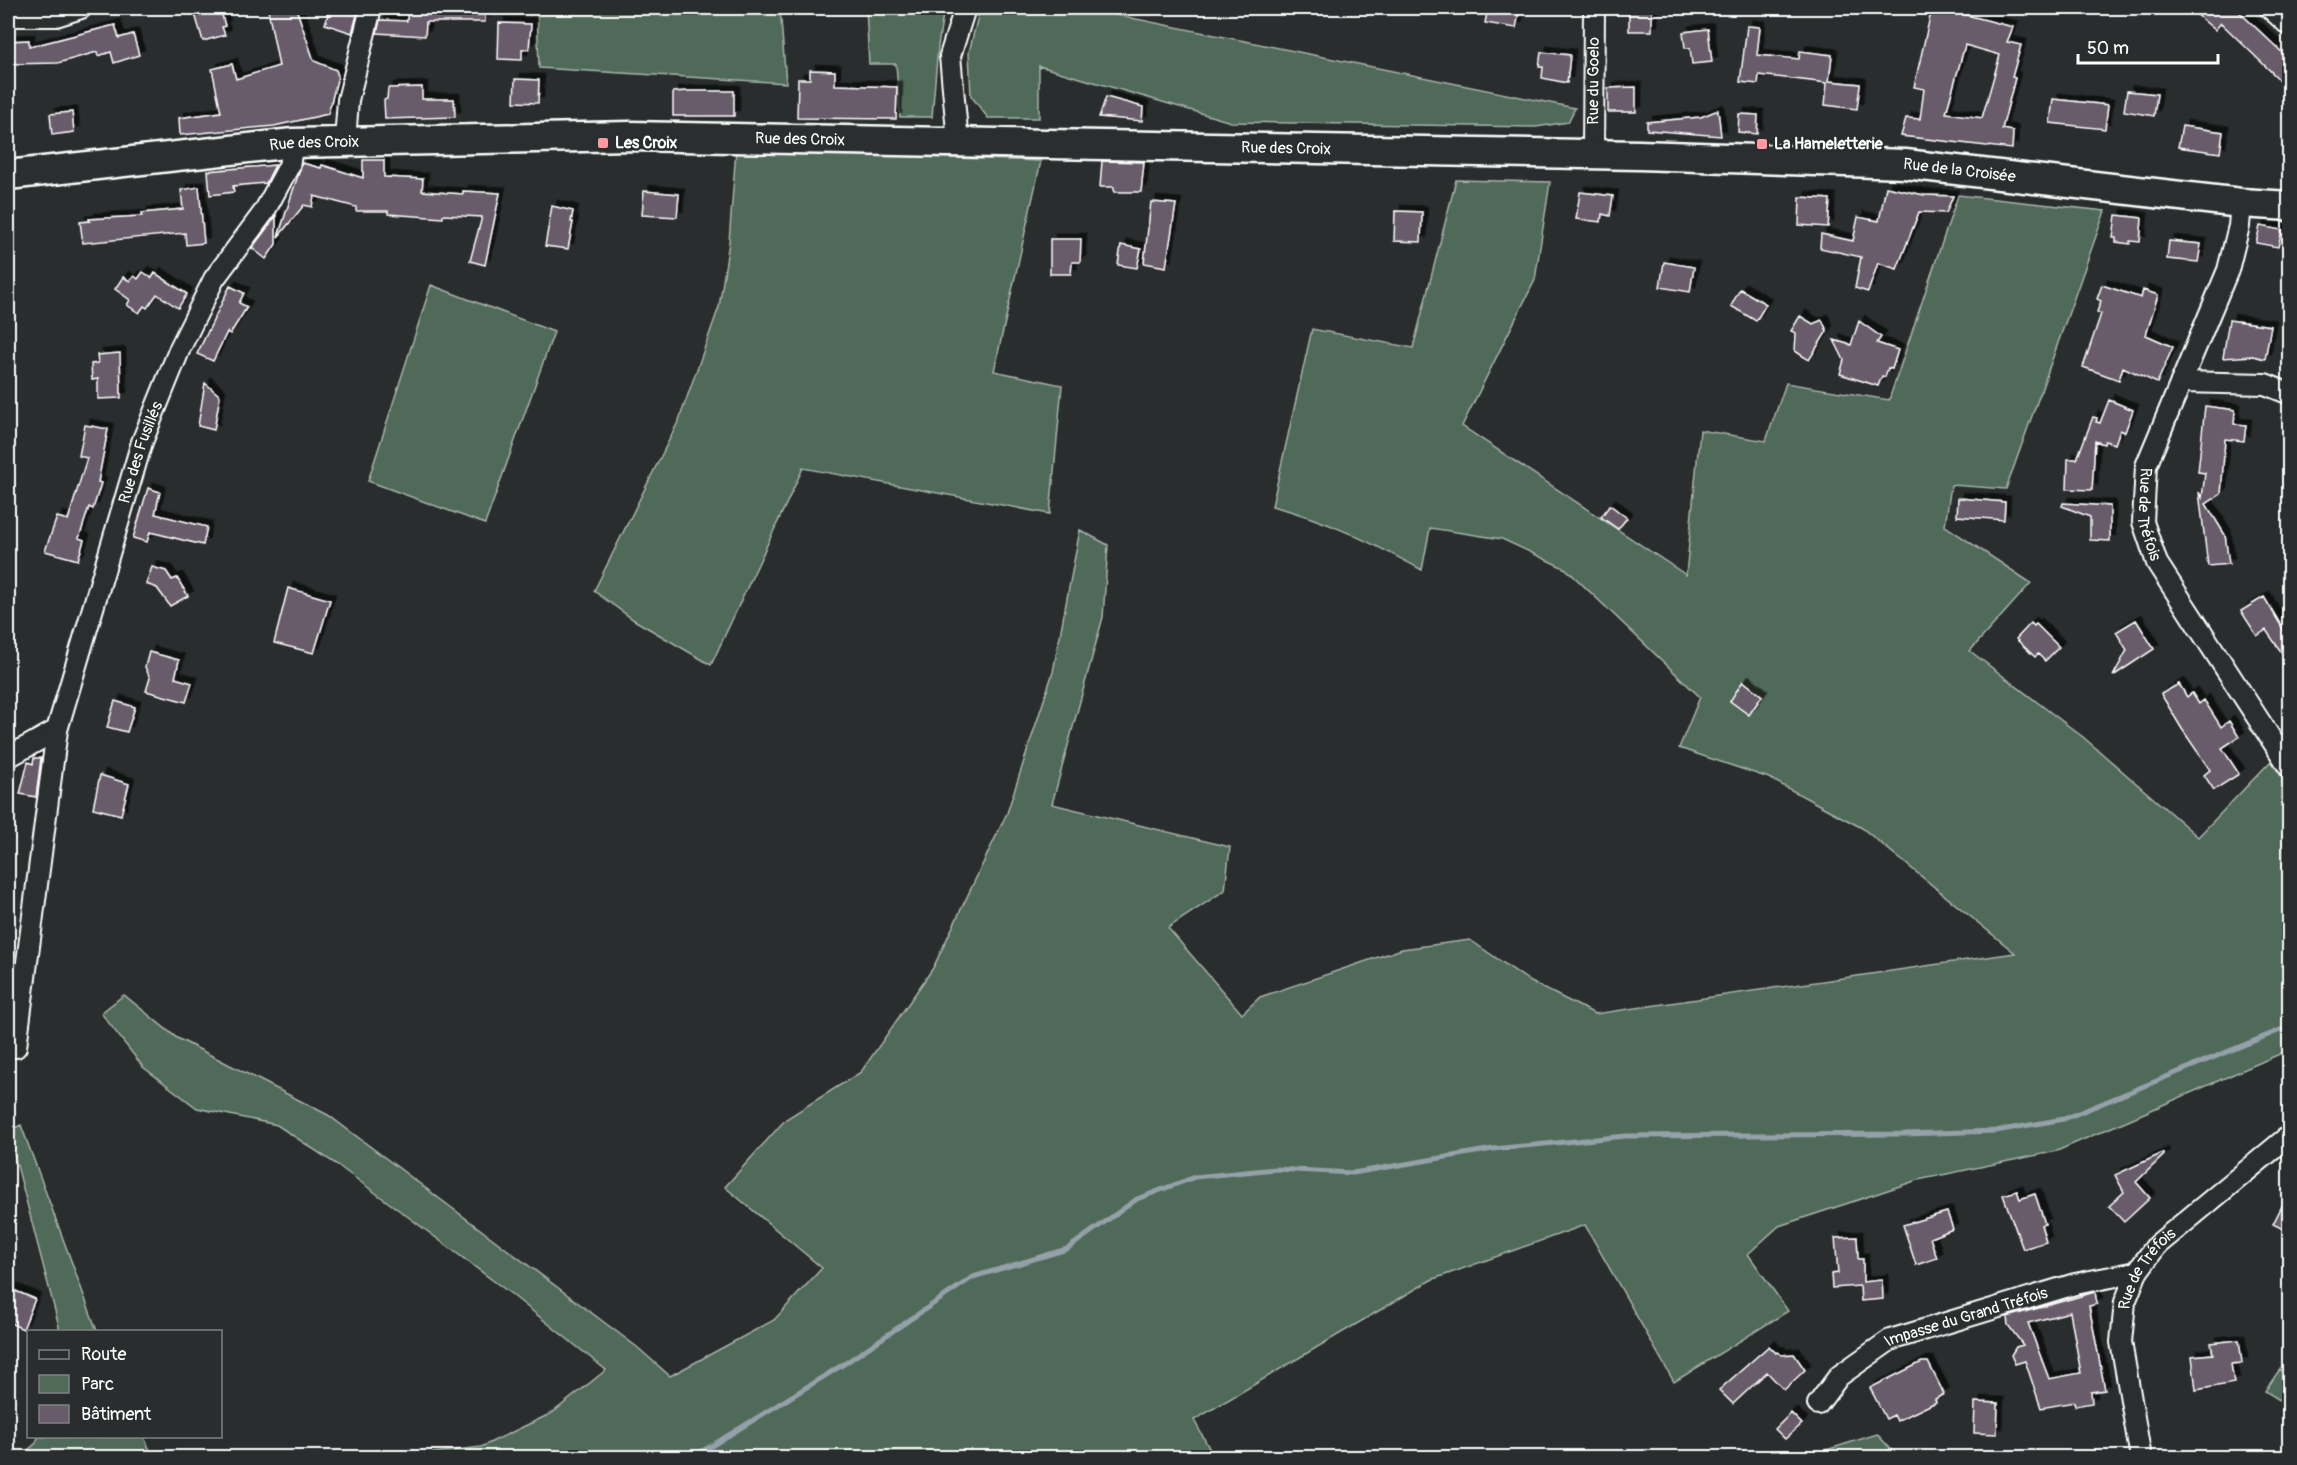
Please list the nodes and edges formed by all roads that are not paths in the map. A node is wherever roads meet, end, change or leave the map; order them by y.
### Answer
1 (81, 8) edge
2 (371, 8) edge
3 (965, 8) edge
4 (1593, 8) edge
5 (2270, 8) edge
6 (8, 16) edge
7 (2289, 26) edge
8 (345, 141) junction
9 (958, 142) junction
10 (293, 143) junction
11 (1593, 155) junction
12 (8, 175) edge
13 (2241, 203) junction
14 (2289, 206) edge
15 (2181, 382) junction
16 (2289, 394) edge
17 (57, 730) junction
18 (8, 757) edge
19 (2289, 768) edge
20 (16, 1047) dead end
21 (2289, 1135) edge
22 (2136, 1272) junction
23 (1818, 1404) dead end
24 (2141, 1458) edge

1 - 6 street
2 - 8 street
3 - 9 street
4 - 11 street, Rue du Goelo
5 - 7 street
8 - 9 main road, Rue des Croix
8 - 10 main road, Rue des Croix
9 - 11 main road, Rue des Croix
10 - 12 main road, Rue des Croix
10 - 17 street, Rue des Fusillés
11 - 13 main road, Rue de la Croisée
13 - 14 main road, Rue de la Croisée
13 - 15 street, Rue de Tréfois
15 - 16 street
15 - 19 street, Rue de Tréfois
17 - 18 street
17 - 20 street, Rue des Fusillés
21 - 22 street, Rue de Tréfois
22 - 23 street, Impasse du Grand Tréfois
22 - 24 street, Rue de Tréfois

